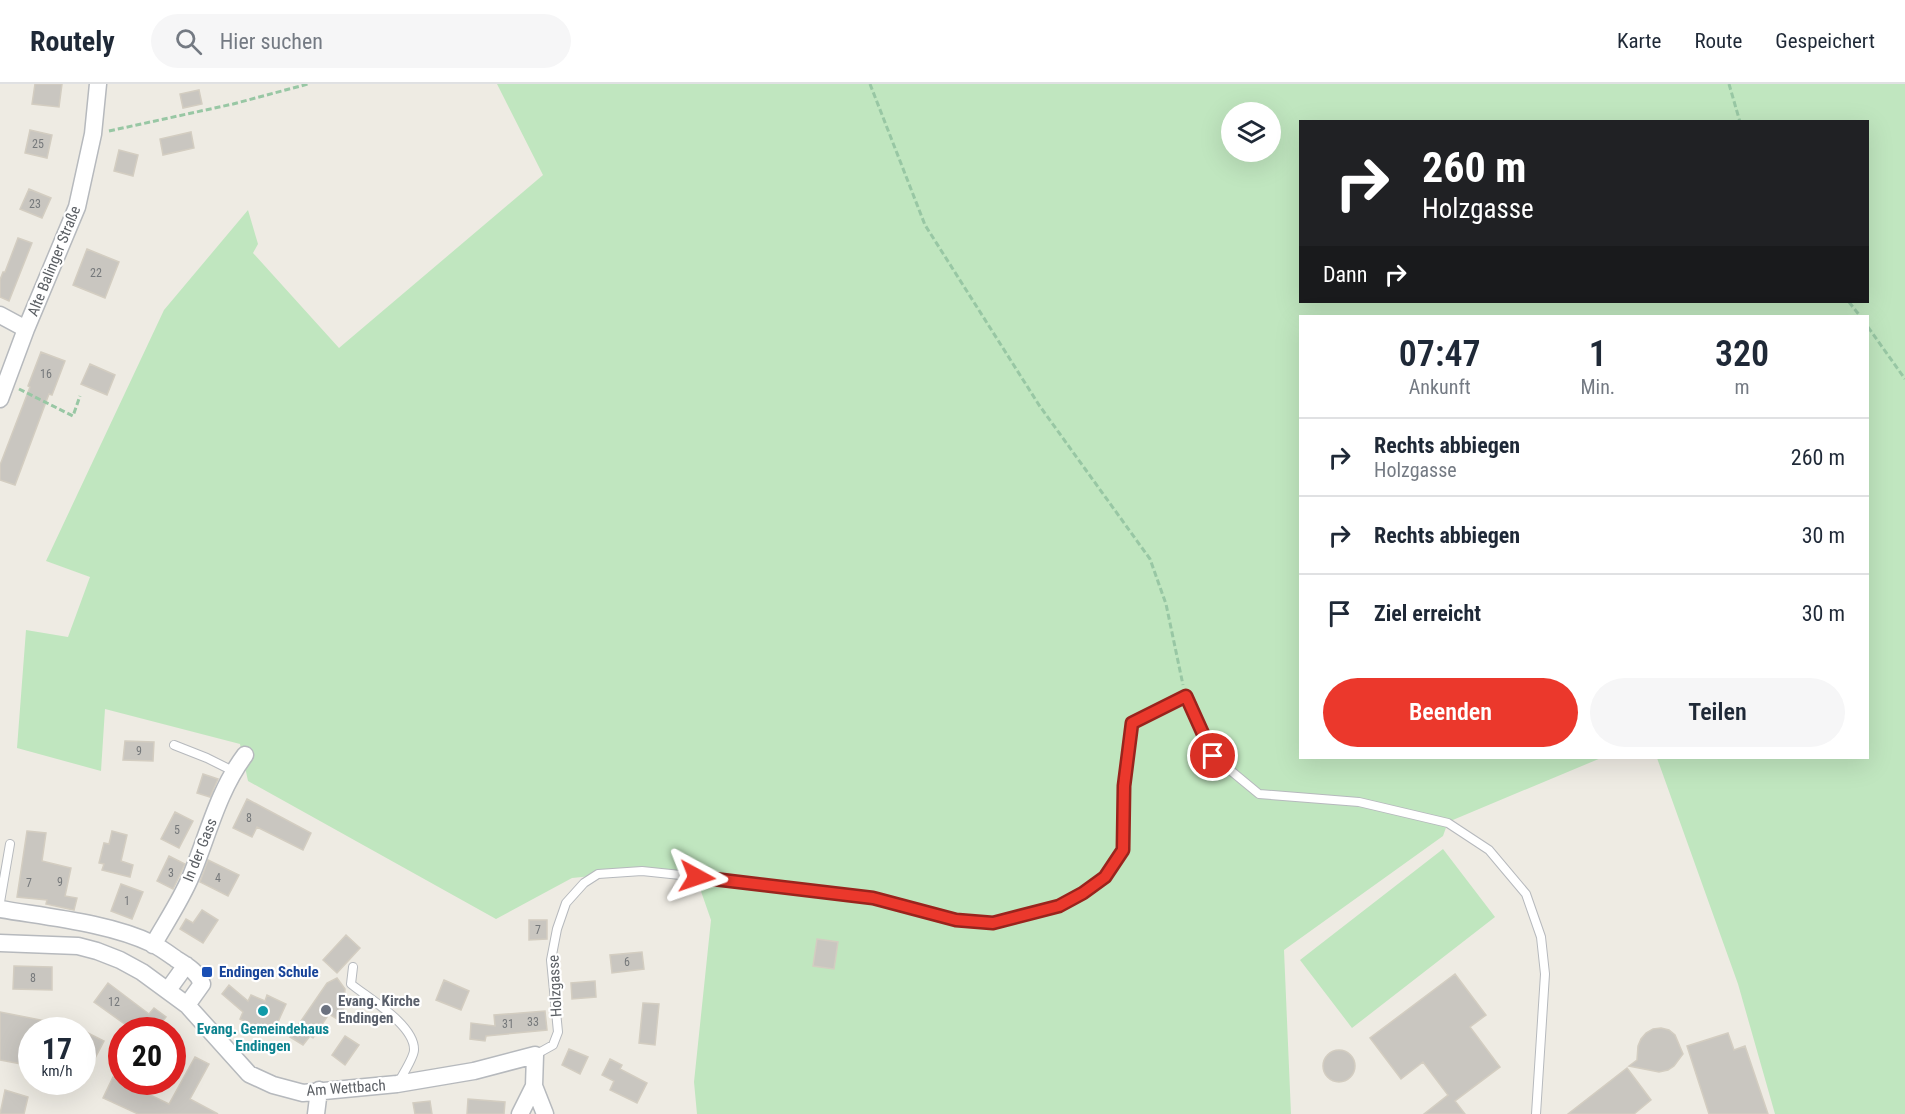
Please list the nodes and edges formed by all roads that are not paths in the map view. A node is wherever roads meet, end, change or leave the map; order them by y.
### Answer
1 (98, 84) edge
2 (0, 315) edge
3 (26, 329) junction
4 (0, 399) edge
5 (174, 745) dead end
6 (245, 755) dead end
7 (233, 771) junction
8 (10, 844) dead end
9 (0, 903) edge
10 (0, 909) edge
11 (0, 943) edge
12 (153, 945) junction
13 (186, 965) junction
14 (353, 968) dead end
15 (168, 990) junction
16 (187, 1005) junction
17 (535, 1054) junction
18 (398, 1084) junction
19 (534, 1086) junction
20 (319, 1090) junction
21 (316, 1114) edge
22 (520, 1114) edge
23 (545, 1114) edge
24 (1536, 1114) edge

1 - 3 street, Alte Balinger Straße
2 - 3 street
3 - 4 street, Alte Balinger Straße
5 - 7 lane
6 - 7 street, In der Gass
7 - 12 street, In der Gass
8 - 9 lane
10 - 12 street
11 - 15 street, Am Wettbach
12 - 13 street
13 - 15 street
13 - 16 street
14 - 18 lane
15 - 16 street, Am Wettbach
16 - 20 street, Am Wettbach
17 - 18 street, Am Wettbach
17 - 19 street
17 - 24 lane, Holzgasse
18 - 20 street, Am Wettbach
19 - 22 street
19 - 23 street
20 - 21 street

